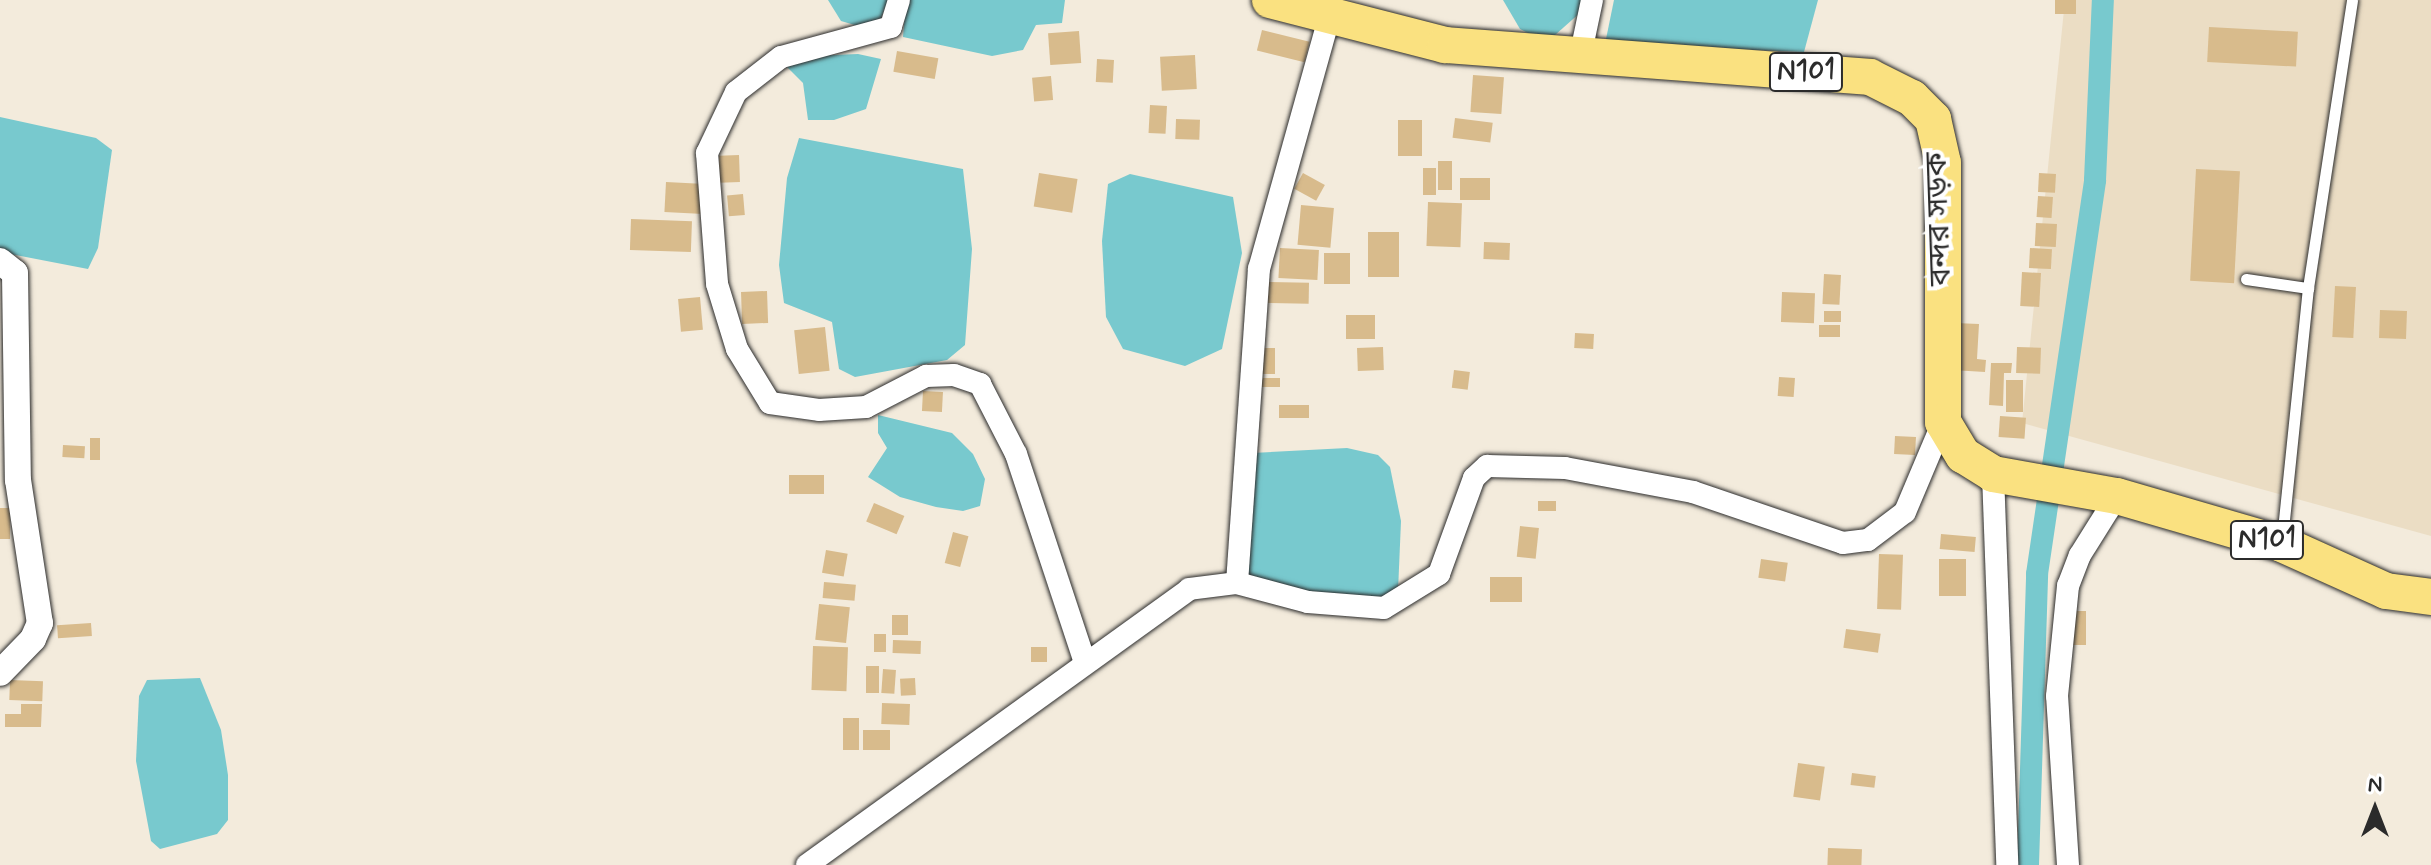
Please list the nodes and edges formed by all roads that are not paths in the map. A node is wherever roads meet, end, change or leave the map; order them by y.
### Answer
1 (899, 0) edge
2 (1270, 0) edge
3 (1592, 0) edge
4 (2352, 0) edge
5 (1330, 15) junction
6 (1580, 57) junction
7 (0, 261) edge
8 (2246, 279) dead end
9 (2308, 288) junction
10 (1943, 422) junction
11 (2004, 476) junction
12 (2107, 495) junction
13 (2282, 544) junction
14 (1237, 583) junction
15 (2431, 597) edge
16 (1085, 663) junction
17 (0, 673) edge
18 (807, 865) edge
19 (2007, 865) edge
20 (2068, 865) edge

1 - 16 street
2 - 5 highway, বন্দর সড়ক / N101
3 - 6 street
4 - 9 lane
5 - 6 highway, বন্দর সড়ক / N101
5 - 14 street
6 - 10 highway, বন্দর সড়ক / N101
7 - 17 street
8 - 9 lane
9 - 13 lane
10 - 11 highway, N101
10 - 14 street
11 - 12 highway, N101
11 - 19 street
12 - 13 highway, N101
12 - 20 street
13 - 15 highway, N101
14 - 16 street
16 - 18 street

